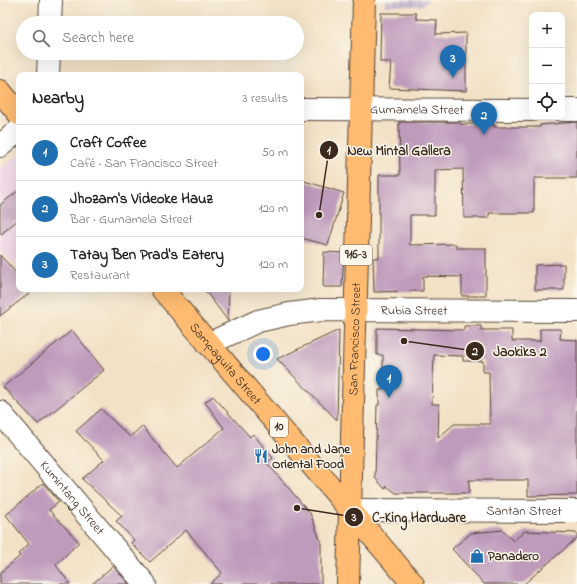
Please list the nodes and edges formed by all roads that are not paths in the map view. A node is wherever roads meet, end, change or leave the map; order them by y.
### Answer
1 (50, 0) edge
2 (364, 0) edge
3 (50, 16) edge
4 (49, 60) edge
5 (48, 72) edge
6 (0, 91) edge
7 (304, 109) edge
8 (361, 109) junction
9 (16, 110) edge
10 (529, 110) edge
11 (565, 110) edge
12 (577, 110) edge
13 (16, 133) edge
14 (0, 146) edge
15 (165, 292) edge
16 (354, 310) junction
17 (577, 310) edge
18 (208, 344) junction
19 (0, 412) edge
20 (350, 510) junction
21 (577, 511) edge
22 (145, 584) edge
23 (348, 584) edge
24 (413, 584) edge

1 - 3 street
2 - 8 main road, San Francisco Street / 916-3
4 - 5 street
6 - 9 main road
7 - 8 street, Gumamela Street
8 - 10 street, Gumamela Street
8 - 16 main road, San Francisco Street / 916-3
11 - 12 street
13 - 14 street
15 - 18 main road, Sampaguita Street / 10
16 - 17 street, Rubia Street
16 - 18 street, Rubia Street
16 - 20 main road, San Francisco Street / 916-3
18 - 20 main road, Sampaguita Street / 10
19 - 22 street, Kumintang Street
20 - 21 street, Santan Street
20 - 23 main road, San Francisco Street
20 - 24 main road, Sampaguita Street / 10

